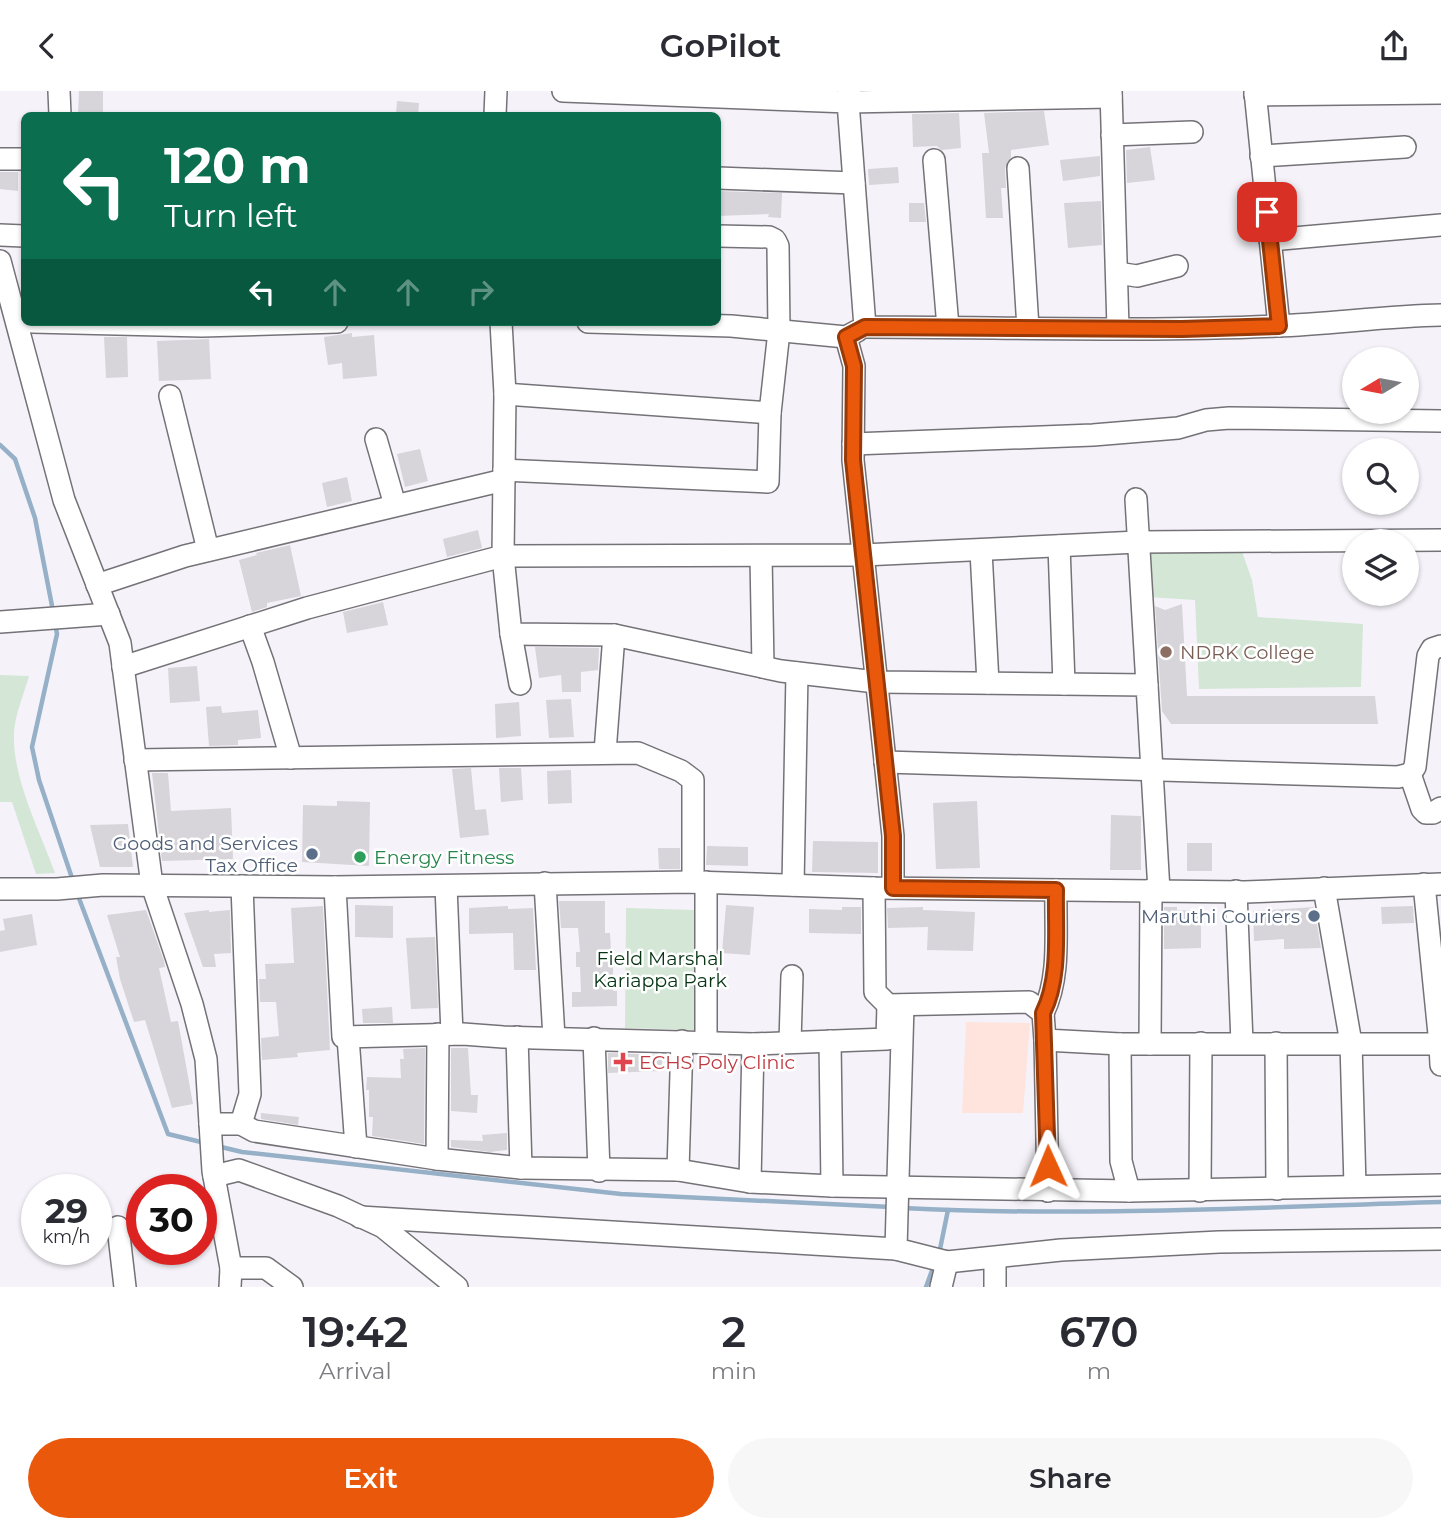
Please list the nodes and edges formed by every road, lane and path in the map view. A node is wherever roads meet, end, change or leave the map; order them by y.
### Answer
1 (59, 91) edge
2 (496, 91) edge
3 (563, 91) edge
4 (1255, 93) edge
5 (1441, 93) edge
6 (1111, 94) edge
7 (848, 96) edge
8 (60, 112) edge
9 (495, 112) edge
10 (1192, 132) dead end
11 (1112, 135) junction
12 (1405, 147) dead end
13 (1261, 156) junction
14 (0, 159) edge
15 (21, 159) edge
16 (934, 160) dead end
17 (1018, 168) dead end
18 (721, 178) edge
19 (854, 183) junction
20 (1441, 225) edge
21 (0, 235) edge
22 (21, 236) edge
23 (721, 236) edge
24 (1270, 240) junction
25 (0, 261) edge
26 (1177, 266) dead end
27 (1117, 273) junction
28 (21, 314) edge
29 (1441, 315) edge
30 (721, 325) edge
31 (25, 326) edge
32 (500, 326) edge
33 (1279, 326) junction
34 (865, 327) junction
35 (948, 327) junction
36 (1028, 327) junction
37 (1118, 328) junction
38 (779, 331) junction
39 (846, 337) junction
40 (505, 394) junction
41 (170, 396) dead end
42 (770, 413) junction
43 (1441, 421) edge
44 (376, 439) dead end
45 (853, 444) junction
46 (504, 475) junction
47 (1136, 499) dead end
48 (396, 505) junction
49 (1441, 540) edge
50 (1138, 542) junction
51 (1059, 546) junction
52 (208, 550) junction
53 (981, 551) junction
54 (863, 555) junction
55 (761, 556) junction
56 (503, 557) junction
57 (97, 585) junction
58 (109, 614) junction
59 (0, 622) edge
60 (250, 626) junction
61 (510, 634) junction
62 (614, 635) junction
63 (1441, 646) edge
64 (123, 667) junction
65 (763, 667) junction
66 (797, 673) junction
67 (876, 682) junction
68 (988, 683) junction
69 (520, 684) dead end
70 (1064, 684) junction
71 (1147, 685) junction
72 (605, 752) junction
73 (290, 758) junction
74 (135, 760) junction
75 (885, 762) junction
76 (1152, 768) junction
77 (1410, 774) junction
78 (1441, 808) edge
79 (700, 882) junction
80 (545, 883) junction
81 (1432, 884) edge
82 (152, 885) junction
83 (242, 885) junction
84 (793, 885) junction
85 (446, 886) junction
86 (335, 887) junction
87 (883, 888) junction
88 (1324, 888) junction
89 (0, 889) edge
90 (1056, 890) junction
91 (1155, 890) junction
92 (1236, 891) junction
93 (792, 976) dead end
94 (896, 1005) junction
95 (1043, 1013) junction
96 (445, 1034) junction
97 (348, 1037) junction
98 (517, 1037) junction
99 (554, 1038) junction
100 (594, 1038) junction
101 (1045, 1040) junction
102 (682, 1041) junction
103 (830, 1041) junction
104 (706, 1042) junction
105 (790, 1042) junction
106 (1201, 1043) junction
107 (1242, 1043) junction
108 (1276, 1043) junction
109 (1351, 1043) junction
110 (753, 1044) junction
111 (1120, 1044) junction
112 (1150, 1044) junction
113 (1440, 1044) edge
114 (1441, 1065) edge
115 (241, 1124) junction
116 (210, 1126) junction
117 (356, 1147) junction
118 (437, 1159) junction
119 (522, 1168) junction
120 (678, 1170) junction
121 (599, 1171) junction
122 (214, 1173) junction
123 (750, 1182) junction
124 (1441, 1185) edge
125 (832, 1186) junction
126 (1355, 1186) junction
127 (1278, 1189) junction
128 (1048, 1191) junction
129 (1129, 1191) junction
130 (1200, 1191) junction
131 (898, 1201) junction
132 (360, 1217) junction
133 (118, 1227) dead end
134 (1441, 1239) edge
135 (896, 1249) junction
136 (995, 1258) junction
137 (940, 1260) junction
138 (231, 1277) edge
139 (125, 1287) edge
140 (292, 1287) edge
141 (457, 1287) edge
142 (941, 1287) edge
143 (995, 1287) edge

1 - 8 street
2 - 9 street
3 - 7 street
4 - 5 street
4 - 13 street
6 - 7 street
6 - 11 street
7 - 19 street
10 - 11 street
11 - 27 street
12 - 13 street
13 - 24 street
14 - 15 street
16 - 35 street
17 - 36 street
18 - 19 street
19 - 34 street
20 - 24 street
21 - 22 street
23 - 38 street
24 - 33 street
25 - 28 street
26 - 27 street
27 - 37 street
29 - 33 street
30 - 38 street
31 - 57 street
32 - 40 street
33 - 37 street
34 - 35 street
34 - 39 street
35 - 36 street
36 - 37 street
38 - 39 street
38 - 42 street
39 - 45 street
40 - 42 street
40 - 46 street
41 - 52 street
42 - 46 street
43 - 45 street
44 - 48 street
45 - 54 street
46 - 48 street
46 - 56 street
47 - 50 street
48 - 52 street
49 - 50 street
50 - 51 street
50 - 71 street
51 - 53 street
51 - 70 street
52 - 57 street
53 - 54 street
53 - 68 street
54 - 55 street
54 - 67 street
55 - 56 street
55 - 65 street
56 - 60 street
56 - 61 street
57 - 58 street
58 - 59 street
58 - 64 street
60 - 64 street
60 - 73 street
61 - 62 street
61 - 69 street
62 - 65 street
62 - 72 street
63 - 77 street
64 - 74 street
65 - 66 street
66 - 67 street
66 - 84 street
67 - 68 street
67 - 75 street
68 - 70 street
70 - 71 street
71 - 76 street
72 - 73 street
72 - 79 street
73 - 74 street
74 - 82 street
75 - 76 street
75 - 87 street
76 - 77 street
76 - 91 street
77 - 78 street
79 - 80 street
79 - 84 street
79 - 104 street
80 - 85 street
80 - 99 street
81 - 88 street
81 - 113 street
82 - 83 street
82 - 89 street
82 - 116 street
83 - 86 street
83 - 115 street
84 - 87 street
85 - 86 street
85 - 96 street
86 - 97 street
87 - 90 street
87 - 94 street
88 - 92 street
88 - 109 street
90 - 91 street
90 - 95 street
91 - 92 street
91 - 112 street
92 - 107 street
93 - 105 street
94 - 95 street
94 - 103 street
94 - 131 street
95 - 101 street
96 - 97 street
96 - 98 street
96 - 118 street
97 - 117 street
98 - 99 street
98 - 119 street
99 - 100 street
100 - 102 street
100 - 121 street
101 - 111 street
101 - 128 street
102 - 104 street
102 - 120 street
103 - 105 street
103 - 125 street
104 - 110 street
105 - 110 street
106 - 107 street
106 - 112 street
106 - 130 street
107 - 108 street
108 - 109 street
108 - 127 street
109 - 113 street
109 - 126 street
110 - 123 street
111 - 112 street
111 - 129 street
113 - 114 street
115 - 116 street
115 - 117 street
116 - 122 street
117 - 118 street
118 - 119 street
119 - 121 street
120 - 121 street
120 - 123 street
122 - 132 street
122 - 138 street
123 - 125 street
124 - 126 street
125 - 131 street
126 - 127 street
127 - 130 street
128 - 129 street
128 - 131 street
129 - 130 street
131 - 135 street
132 - 135 street
132 - 141 street
133 - 139 street
134 - 136 street
135 - 137 street
136 - 137 street
136 - 143 street
137 - 142 street
138 - 140 street

